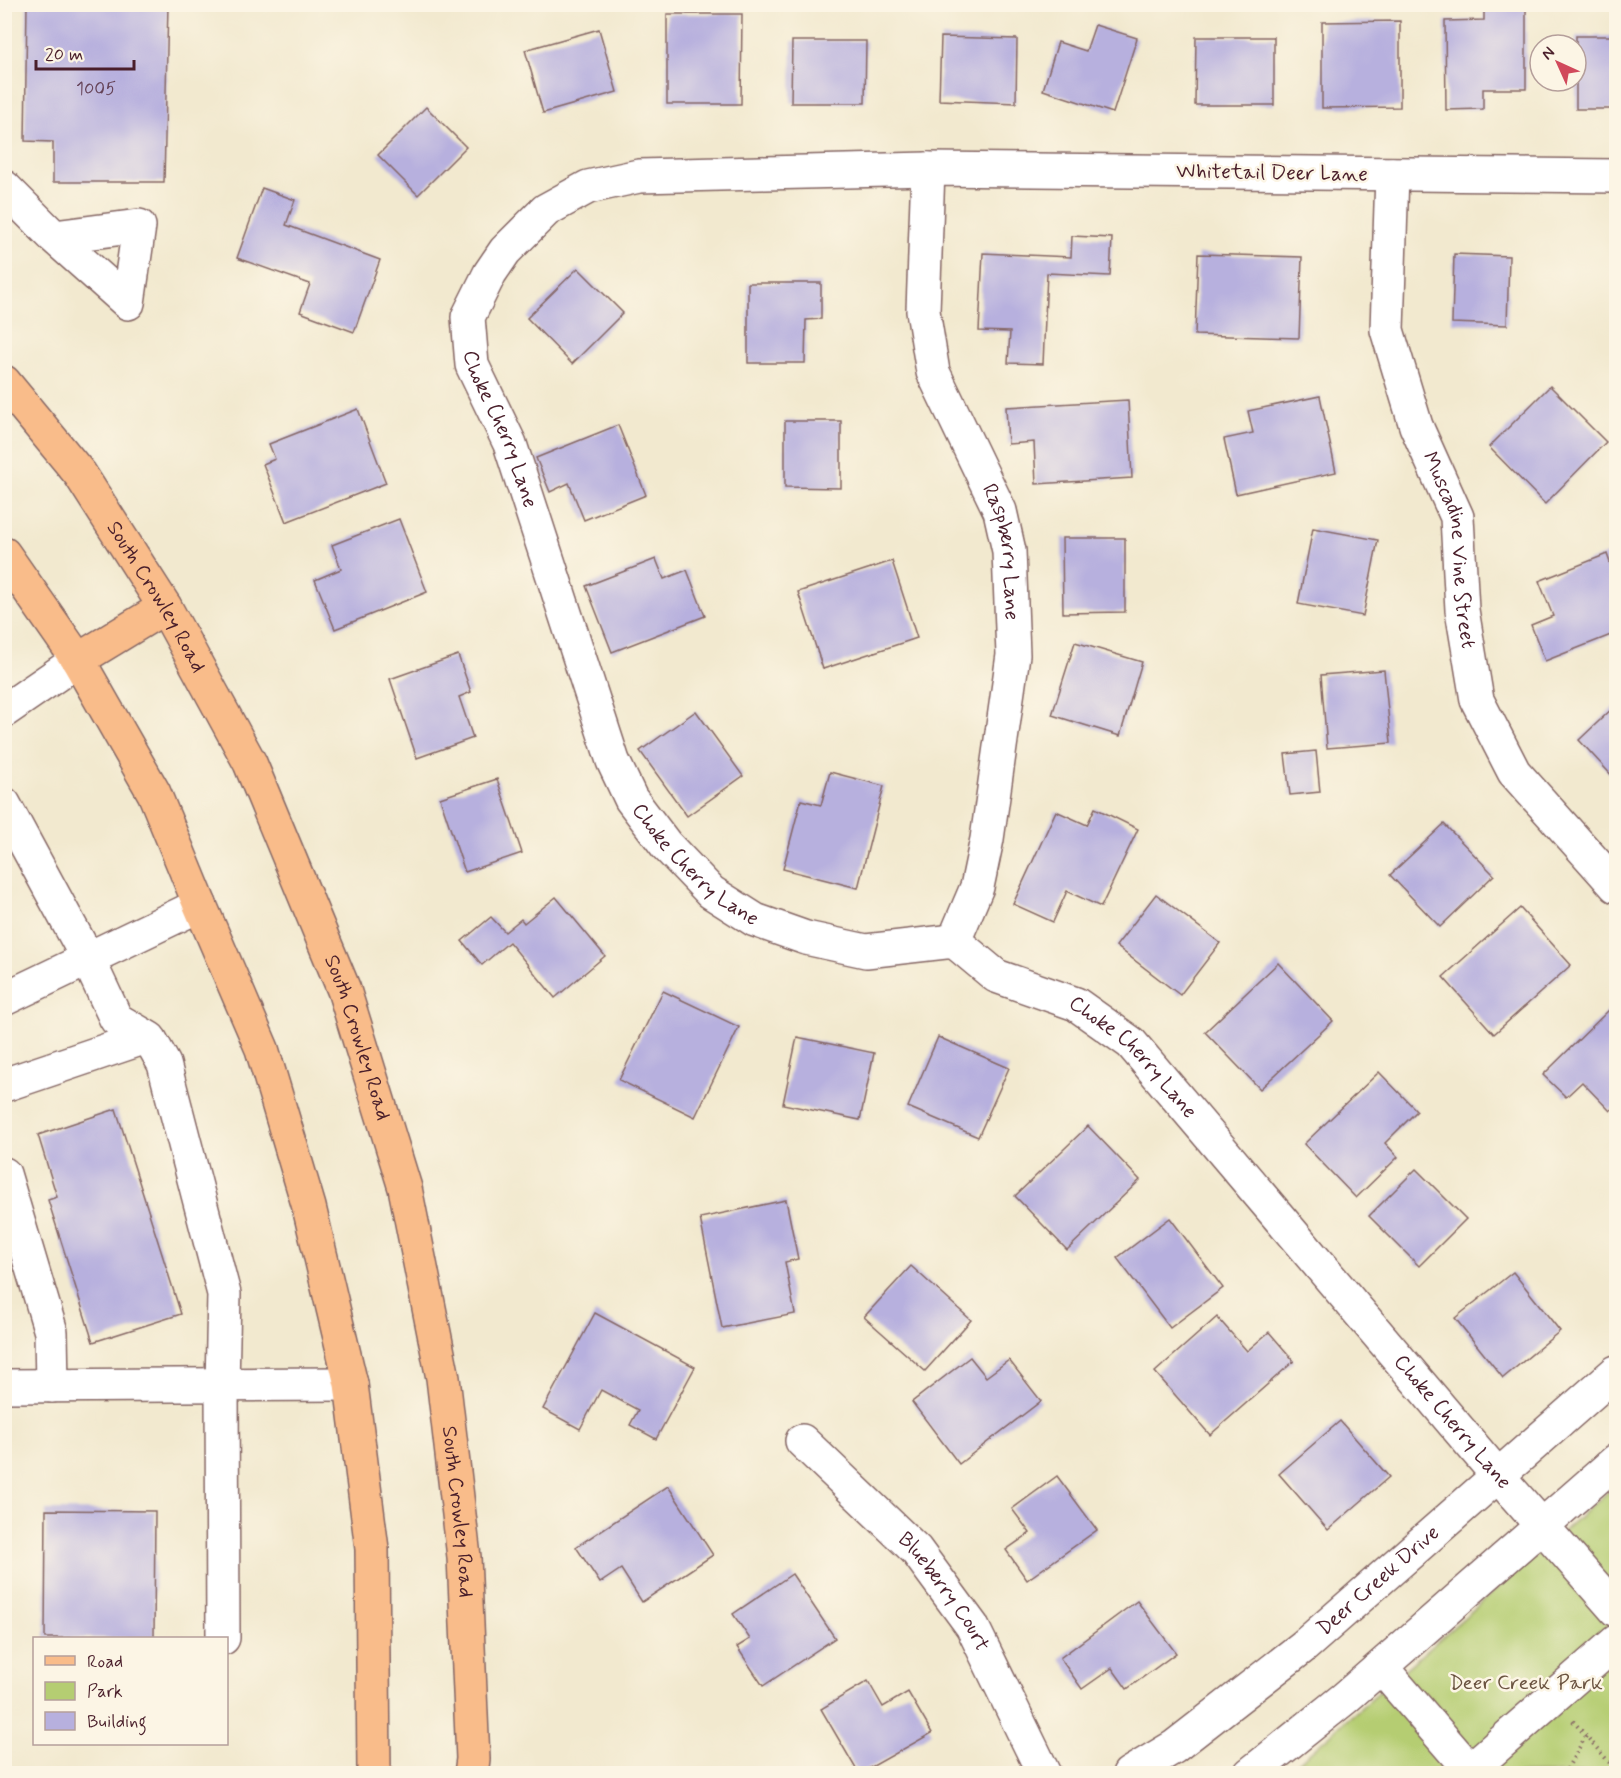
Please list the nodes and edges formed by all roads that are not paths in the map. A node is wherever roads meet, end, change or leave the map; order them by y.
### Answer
1 (928, 169) junction
2 (1392, 174) junction
3 (1617, 176) edge
4 (4, 187) edge
5 (54, 237) dead end
6 (4, 382) edge
7 (4, 554) edge
8 (165, 607) junction
9 (78, 660) junction
10 (4, 711) edge
11 (4, 804) edge
12 (1617, 886) edge
13 (200, 905) junction
14 (954, 941) junction
15 (88, 959) junction
16 (4, 999) edge
17 (146, 1037) junction
18 (4, 1085) edge
19 (4, 1174) edge
20 (1617, 1372) edge
21 (351, 1384) junction
22 (222, 1385) junction
23 (4, 1386) edge
24 (52, 1386) junction
25 (802, 1441) dead end
26 (1617, 1461) edge
27 (1499, 1477) junction
28 (1543, 1526) junction
29 (1617, 1610) edge
30 (223, 1637) edge
31 (1617, 1642) edge
32 (1381, 1667) junction
33 (374, 1773) edge
34 (471, 1773) edge
35 (1044, 1773) edge
36 (1129, 1773) edge
37 (1250, 1773) edge

1 - 2 street, Whitetail Deer Lane
1 - 14 street, Raspberry Lane
1 - 14 street, Choke Cherry Lane
2 - 3 street, Whitetail Deer Lane
2 - 12 street, Muscadine Vine Street
4 - 5 street
6 - 8 main road, South Crowley Road
7 - 9 main road
8 - 9 main road
8 - 34 main road, South Crowley Road
9 - 10 street
9 - 13 main road
11 - 15 street
13 - 15 street
13 - 21 main road
14 - 27 street, Choke Cherry Lane
15 - 16 street
15 - 17 street
17 - 18 street
17 - 22 street
19 - 24 street
20 - 27 street, Deer Creek Drive
21 - 22 street
21 - 33 main road
22 - 24 street
22 - 30 street
23 - 24 street
25 - 35 street, Blueberry Court
26 - 28 street
27 - 28 street, Choke Cherry Lane
27 - 36 street, Deer Creek Drive
28 - 29 street, Choke Cherry Lane
28 - 32 street
31 - 32 street
32 - 37 street

